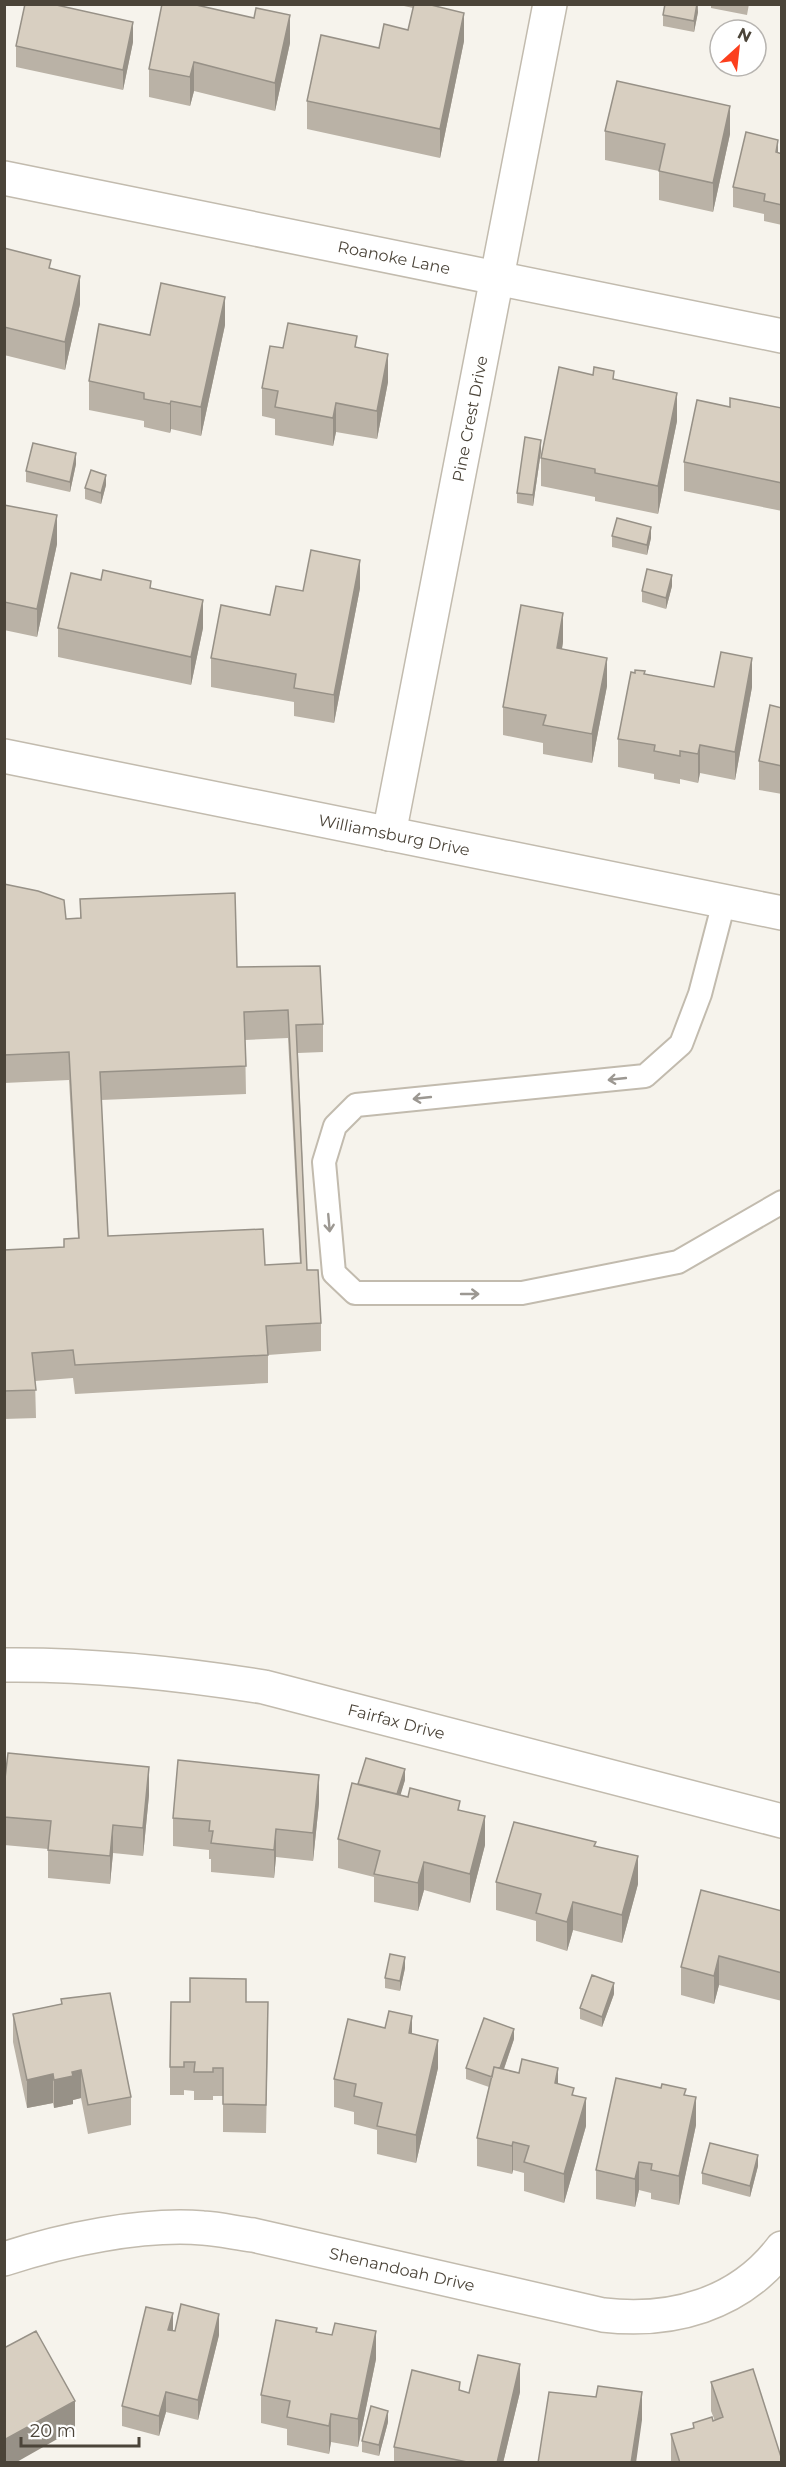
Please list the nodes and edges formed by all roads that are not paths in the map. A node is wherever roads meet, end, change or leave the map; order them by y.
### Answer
1 (550, 4) edge
2 (4, 178) edge
3 (496, 278) junction
4 (782, 336) edge
5 (4, 756) edge
6 (389, 834) junction
7 (724, 902) junction
8 (782, 913) edge
9 (782, 1202) edge
10 (4, 1665) edge
11 (782, 1821) edge
12 (782, 2248) edge
13 (4, 2259) edge

1 - 3 street, Pine Crest Drive
2 - 3 street, Roanoke Lane
3 - 4 street, Roanoke Lane
3 - 6 street, Pine Crest Drive
5 - 6 street, Williamsburg Drive
6 - 7 street, Williamsburg Drive
7 - 8 street, Williamsburg Drive
7 -> 9 lane
10 - 11 street, Fairfax Drive
12 - 13 street, Shenandoah Drive

